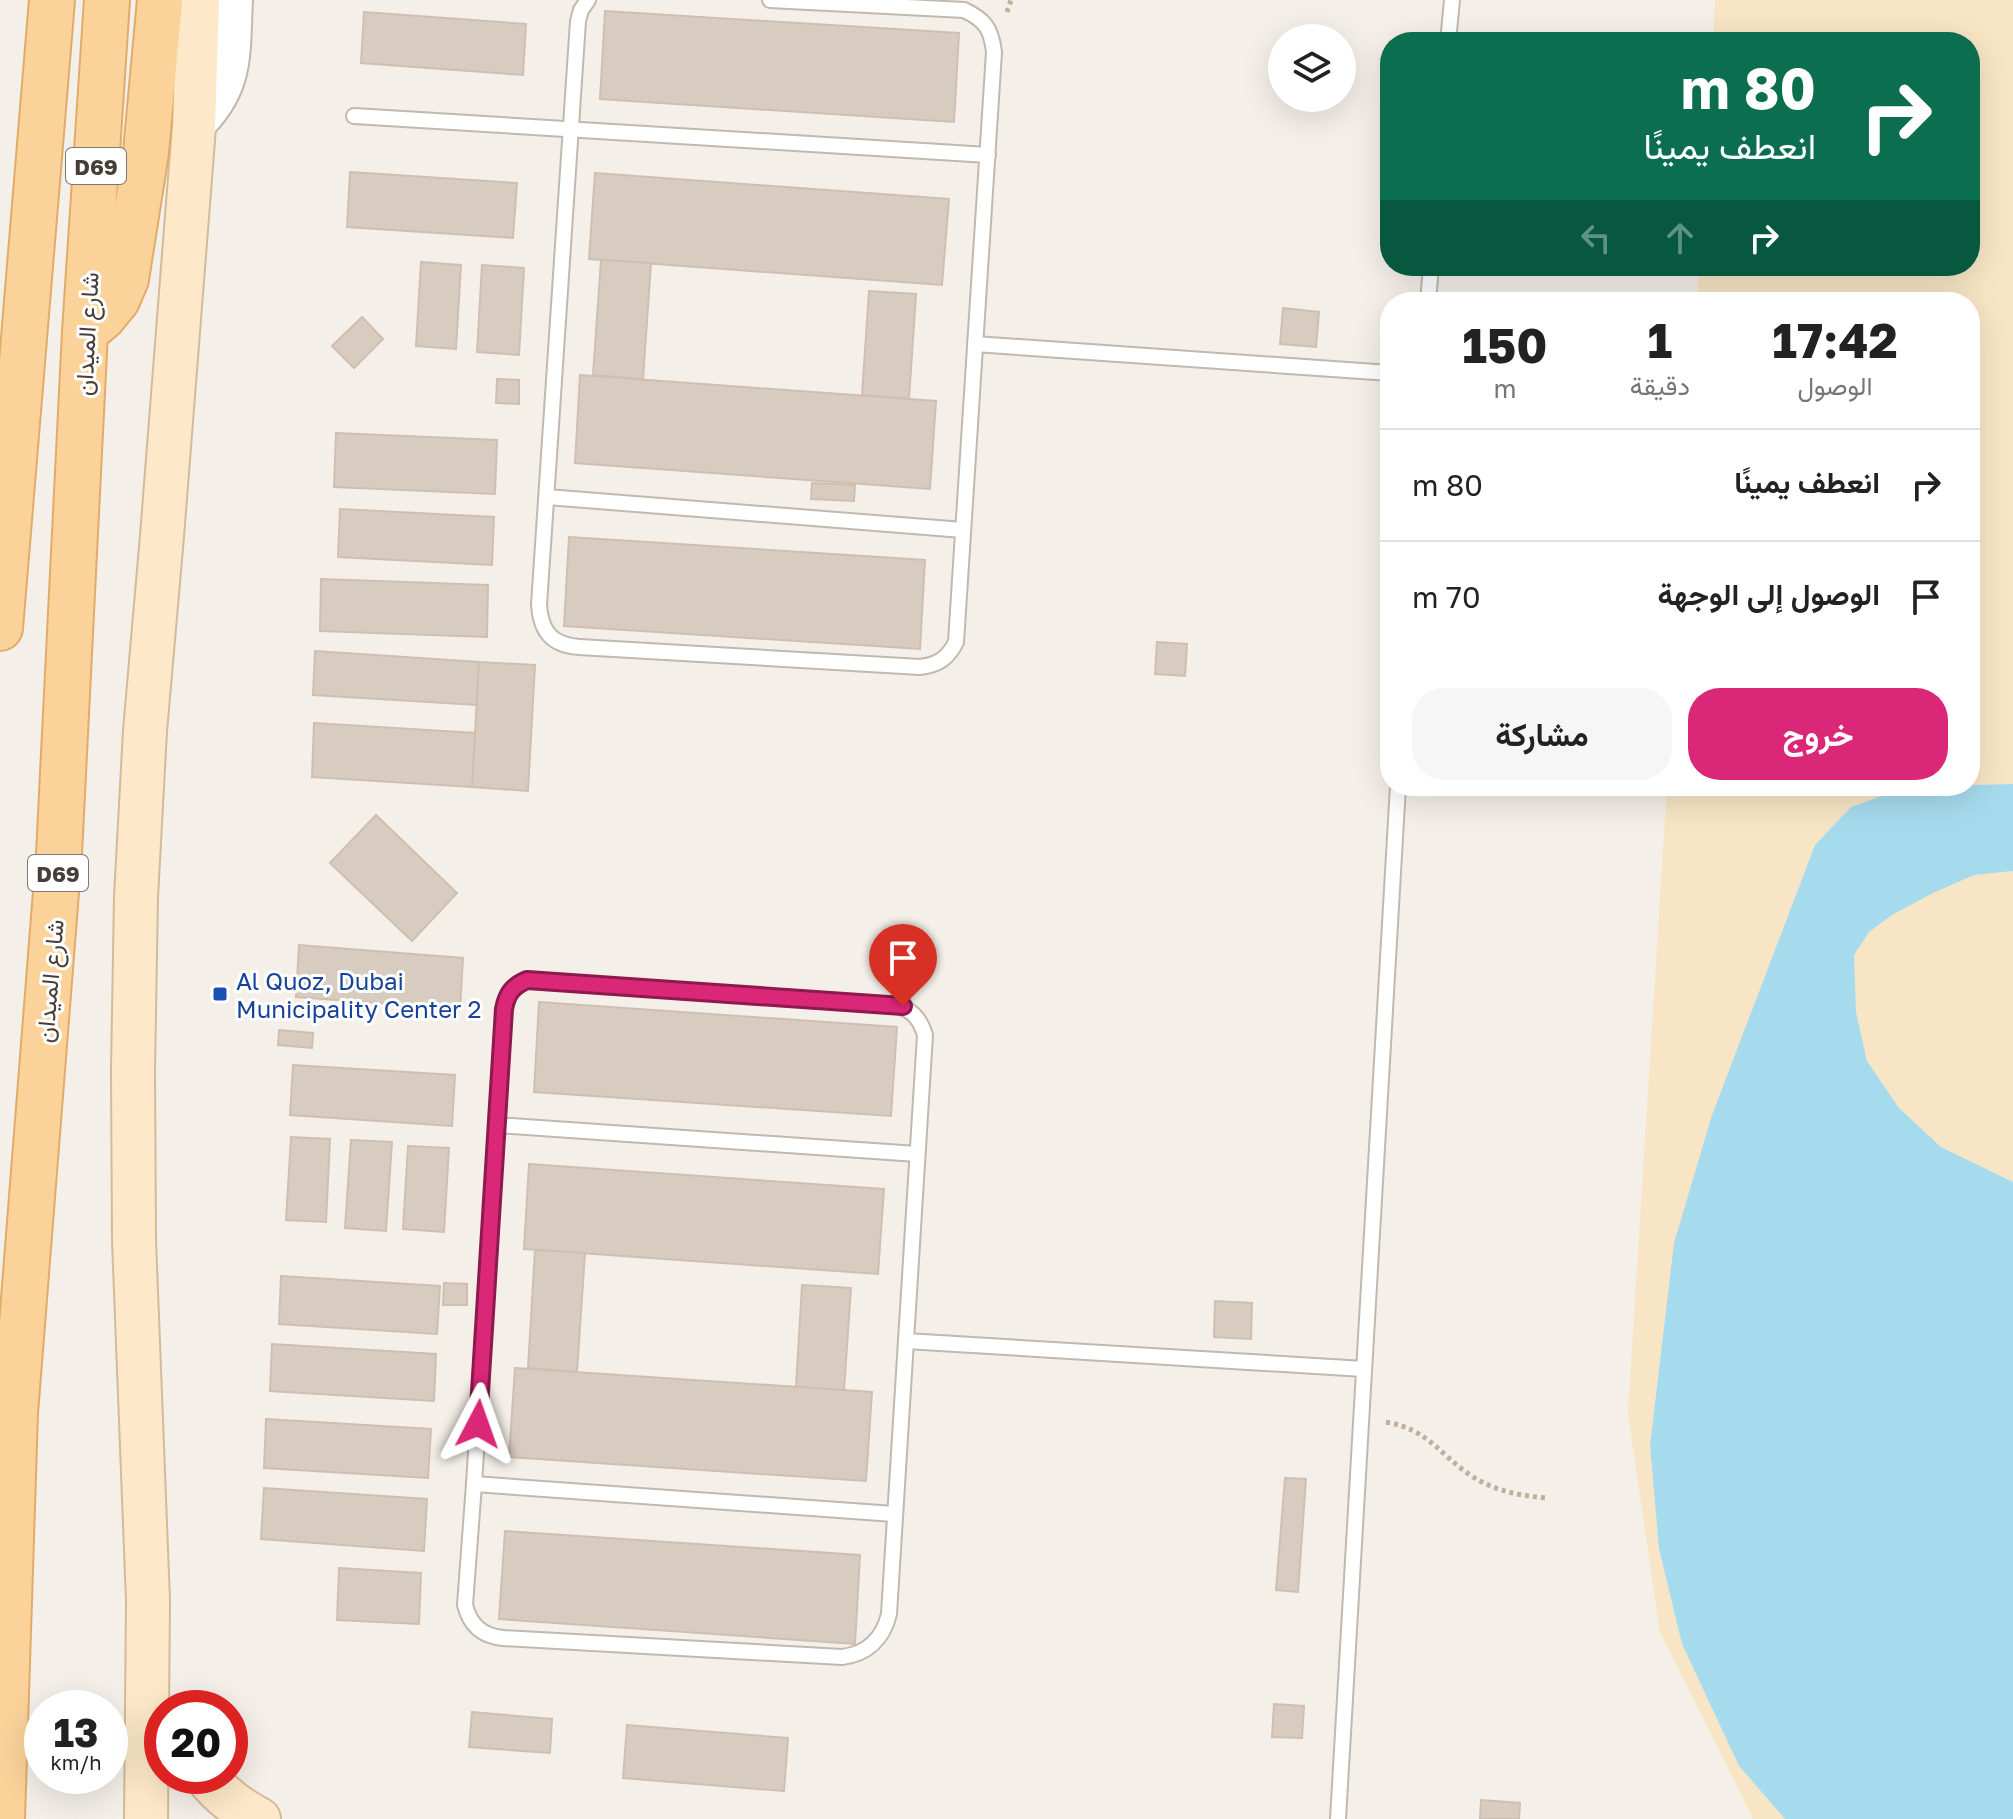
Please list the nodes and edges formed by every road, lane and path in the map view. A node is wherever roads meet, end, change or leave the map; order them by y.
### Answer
1 (52, 0) edge
2 (107, 0) edge
3 (160, 0) edge
4 (198, 0) edge
5 (234, 0) edge
6 (588, 0) edge
7 (770, 0) edge
8 (1452, 0) edge
9 (1449, 32) edge
10 (354, 116) dead end
11 (194, 127) junction
12 (571, 129) junction
13 (988, 155) junction
14 (85, 332) junction
15 (975, 344) junction
16 (1380, 372) edge
17 (547, 497) junction
18 (963, 530) junction
19 (0, 628) edge
20 (1397, 796) edge
21 (497, 1125) junction
22 (917, 1154) junction
23 (906, 1341) junction
24 (1364, 1369) junction
25 (1361, 1422) junction
26 (474, 1484) junction
27 (1548, 1498) dead end
28 (894, 1514) junction
29 (148, 1601) junction
30 (170, 1690) edge
31 (223, 1794) edge
32 (2, 1819) edge
33 (146, 1819) edge
34 (259, 1819) edge
35 (1338, 1819) edge

1 - 19 main road, D69
2 - 14 main road, شارع الميدان / D69
3 - 14 main road
4 - 11 main road
5 - 11 street
6 - 12 lane
7 - 13 lane
8 - 9 lane
10 - 12 lane
11 - 29 main road
12 - 13 lane
12 - 17 lane
13 - 15 lane
14 - 32 main road, شارع الميدان / D69
15 - 16 lane
15 - 18 lane
17 - 18 lane
17 - 18 lane
20 - 24 lane
21 - 22 lane
21 - 22 lane
21 - 26 lane
22 - 23 lane
23 - 24 lane
23 - 28 lane
24 - 25 lane
25 - 27 path
25 - 35 lane
26 - 28 lane
26 - 28 lane
29 - 30 main road
29 - 33 main road
31 - 34 main road

